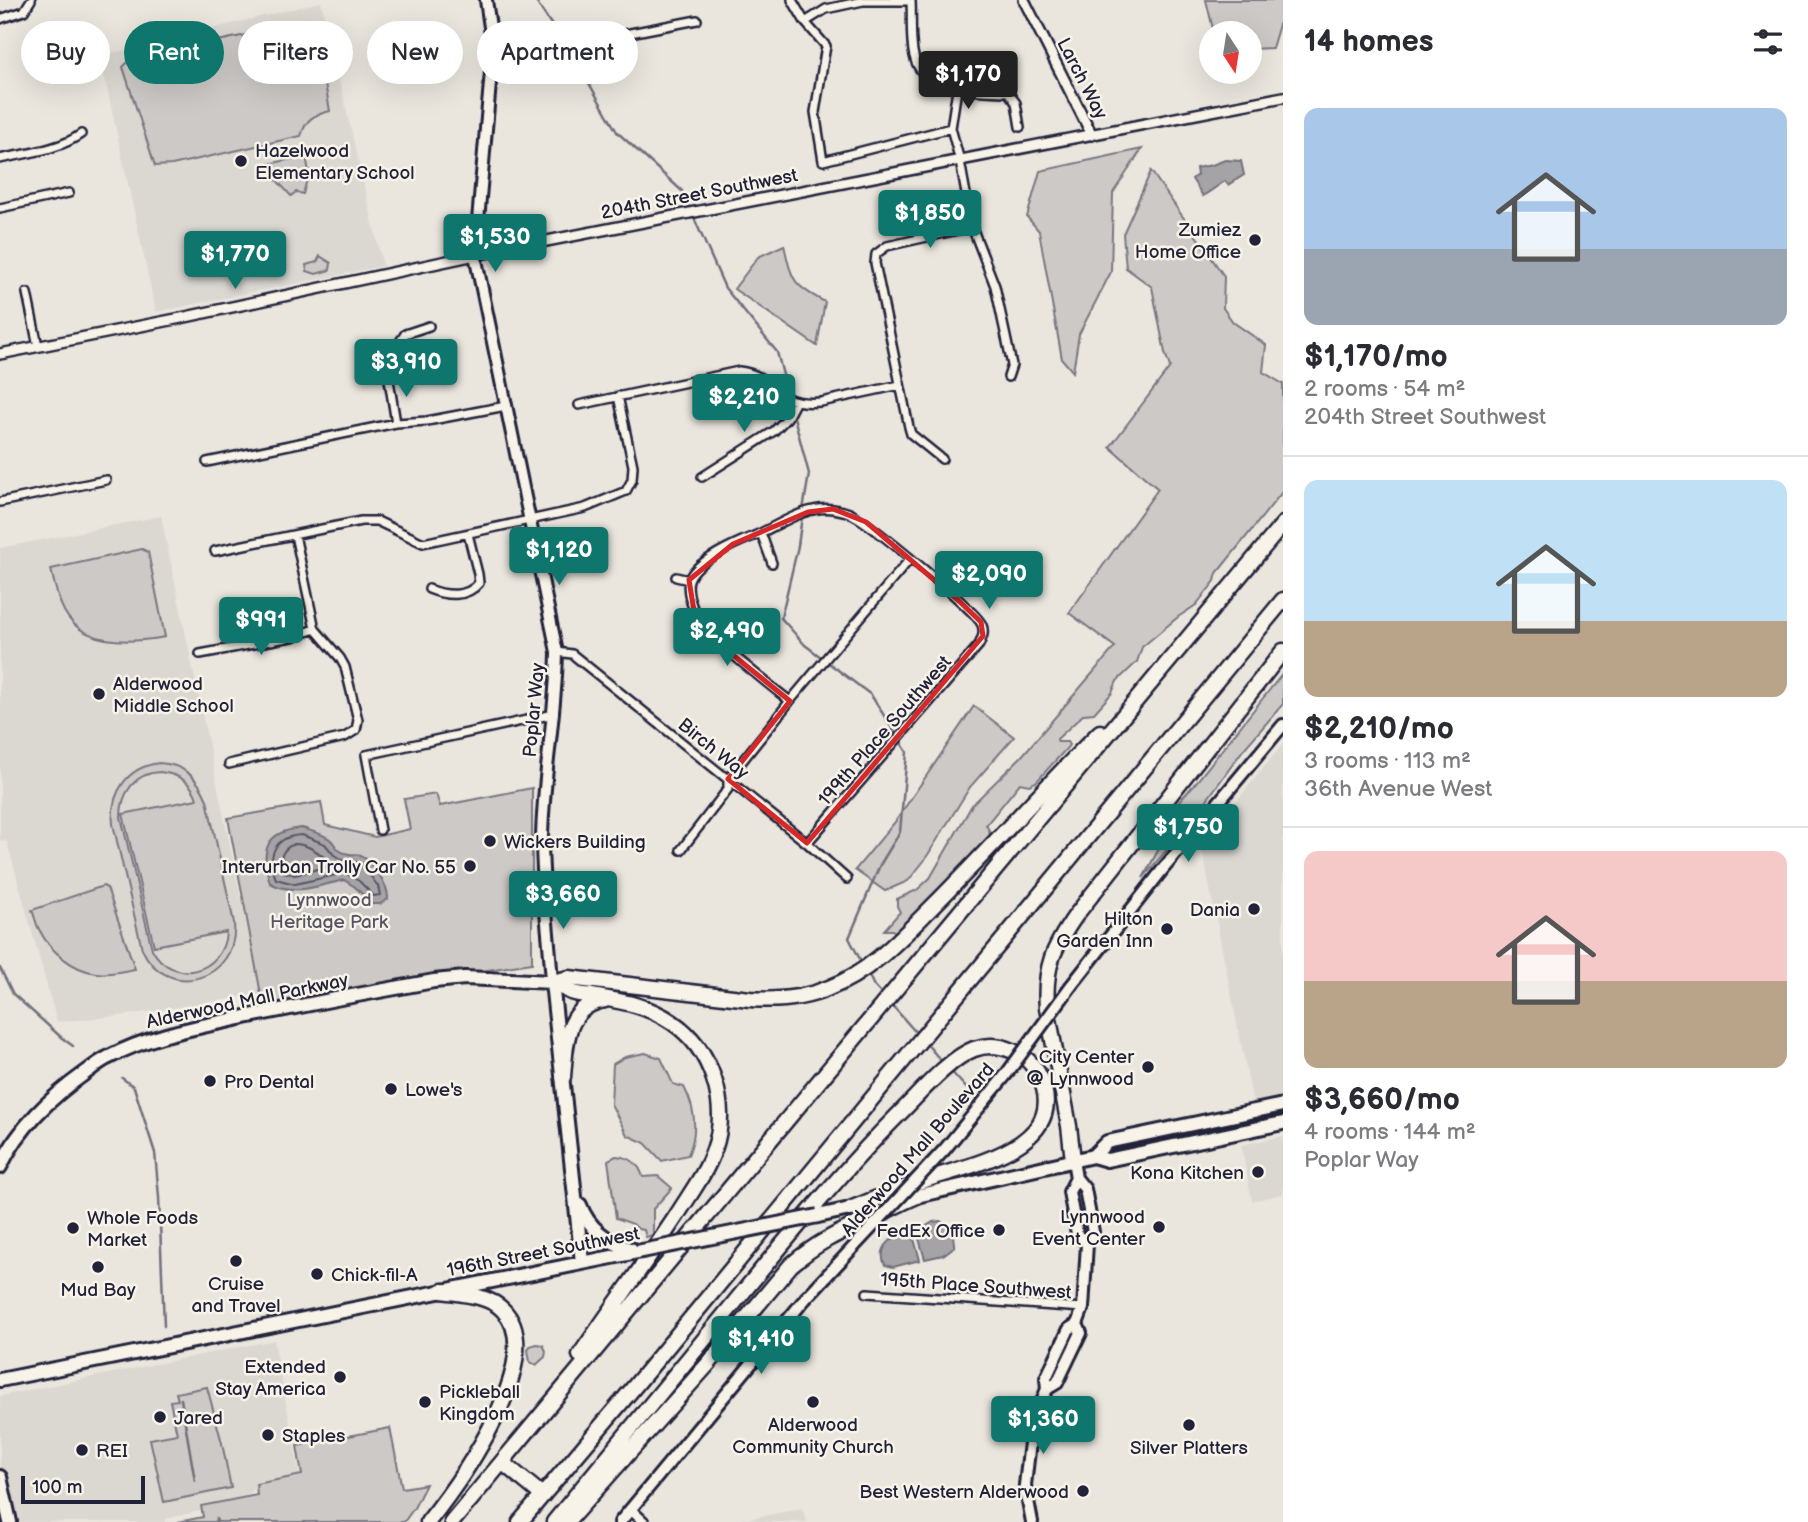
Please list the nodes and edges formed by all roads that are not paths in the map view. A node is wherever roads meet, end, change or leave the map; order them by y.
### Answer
1 (31, 0) edge
2 (486, 0) edge
3 (792, 0) edge
4 (1024, 0) edge
5 (0, 19) edge
6 (698, 20) dead end
7 (489, 21) edge
8 (805, 22) junction
9 (638, 32) edge
10 (490, 84) edge
11 (957, 89) junction
12 (1283, 97) edge
13 (1020, 127) dead end
14 (951, 128) junction
15 (82, 134) dead end
16 (1092, 135) junction
17 (0, 159) edge
18 (960, 161) junction
19 (69, 192) dead end
20 (0, 207) edge
21 (478, 220) junction
22 (972, 227) junction
23 (506, 249) junction
24 (475, 255) junction
25 (27, 293) dead end
26 (429, 326) dead end
27 (38, 346) junction
28 (0, 354) edge
29 (1008, 377) dead end
30 (900, 385) junction
31 (618, 396) junction
32 (796, 401) junction
33 (579, 405) dead end
34 (506, 407) junction
35 (396, 423) junction
36 (942, 459) dead end
37 (207, 462) dead end
38 (702, 477) dead end
39 (106, 480) dead end
40 (0, 502) edge
41 (529, 521) junction
42 (1283, 524) edge
43 (761, 533) junction
44 (468, 534) junction
45 (295, 535) junction
46 (1283, 537) edge
47 (215, 551) dead end
48 (910, 559) junction
49 (772, 563) dead end
50 (676, 576) dead end
51 (689, 580) junction
52 (429, 589) dead end
53 (1283, 600) edge
54 (314, 629) junction
55 (1283, 651) edge
56 (557, 652) junction
57 (200, 654) dead end
58 (1162, 671) junction
59 (790, 701) junction
60 (554, 714) junction
61 (1283, 725) edge
62 (229, 764) dead end
63 (727, 779) junction
64 (380, 830) dead end
65 (807, 843) junction
66 (681, 850) dead end
67 (847, 879) dead end
68 (552, 982) junction
69 (609, 999) junction
70 (562, 1077) junction
71 (1283, 1105) edge
72 (1283, 1123) edge
73 (1093, 1156) junction
74 (1073, 1160) junction
75 (0, 1167) edge
76 (576, 1192) junction
77 (917, 1196) junction
78 (850, 1209) junction
79 (637, 1252) junction
80 (582, 1262) junction
81 (442, 1291) junction
82 (867, 1293) dead end
83 (1083, 1308) junction
84 (0, 1380) edge
85 (532, 1425) junction
86 (502, 1462) junction
87 (0, 1477) edge
88 (542, 1495) junction
89 (631, 1509) junction
90 (10, 1522) edge
91 (428, 1522) edge
92 (452, 1522) edge
93 (520, 1522) edge
94 (554, 1522) edge
95 (568, 1522) edge
96 (620, 1522) edge
97 (644, 1522) edge
98 (1032, 1522) edge

1 - 5 street
2 - 7 main road, Poplar Way
3 - 8 street
4 - 16 street, Larch Way
6 - 9 street
8 - 11 street
8 - 14 street
10 - 21 main road, Poplar Way
11 - 13 street
11 - 14 street
12 - 16 street, 204th Street Southwest
14 - 18 street
15 - 17 street
16 - 18 street, 204th Street Southwest
18 - 22 street
18 - 23 street, 204th Street Southwest
19 - 20 street
21 - 23 street
21 - 24 main road, Poplar Way
22 - 29 street
22 - 30 street
23 - 24 street, 204th Street Southwest
24 - 27 street, 204th Street Southwest
24 - 34 main road, Poplar Way
25 - 27 street
26 - 35 street
27 - 28 street, 204th Street Southwest
30 - 32 street
30 - 36 street
31 - 32 street
31 - 33 street
31 - 41 street
32 - 38 street
34 - 35 street
34 - 41 main road, Poplar Way
35 - 37 street
39 - 40 street
41 - 44 street
41 - 56 main road, Poplar Way
42 - 58 highway
43 - 48 street
43 - 49 street
43 - 51 street
44 - 45 street
44 - 52 street
45 - 47 street
45 - 54 street
46 - 58 highway
48 - 59 street
48 - 65 street, 199th Place Southwest
50 - 51 street
51 - 59 street
53 - 88 highway
54 - 57 street
54 - 62 street
55 - 74 highway
56 - 60 main road, Poplar Way
56 - 63 street, Birch Way
58 - 68 highway
58 - 85 highway
59 - 63 street
60 - 64 street
60 - 68 main road, Poplar Way
61 - 89 main road, Alderwood Mall Boulevard, bridge
63 - 65 street, Birch Way
63 - 66 street
65 - 67 street, Birch Way
68 - 69 highway
68 - 70 main road, Poplar Way
68 - 75 main road, Alderwood Mall Parkway
69 - 70 highway
69 - 85 highway
70 - 76 main road, Poplar Way
71 - 73 main road, 196th Street Southwest
72 - 73 main road, 196th Street Southwest
73 - 74 main road, 196th Street Southwest
74 - 77 main road, 196th Street Southwest
74 - 83 main road
76 - 79 main road
76 - 80 main road, Poplar Way
77 - 78 main road, 196th Street Southwest
77 - 95 highway
78 - 79 main road, 196th Street Southwest, bridge
78 - 94 highway
79 - 80 main road, 196th Street Southwest
80 - 81 main road, 196th Street Southwest
81 - 84 main road, 196th Street Southwest
81 - 91 highway
82 - 83 street, 195th Place Southwest
83 - 98 main road
85 - 86 highway
86 - 88 highway
86 - 92 highway
87 - 90 main road
88 - 93 highway
89 - 96 main road, Alderwood Mall Boulevard
89 - 97 street

